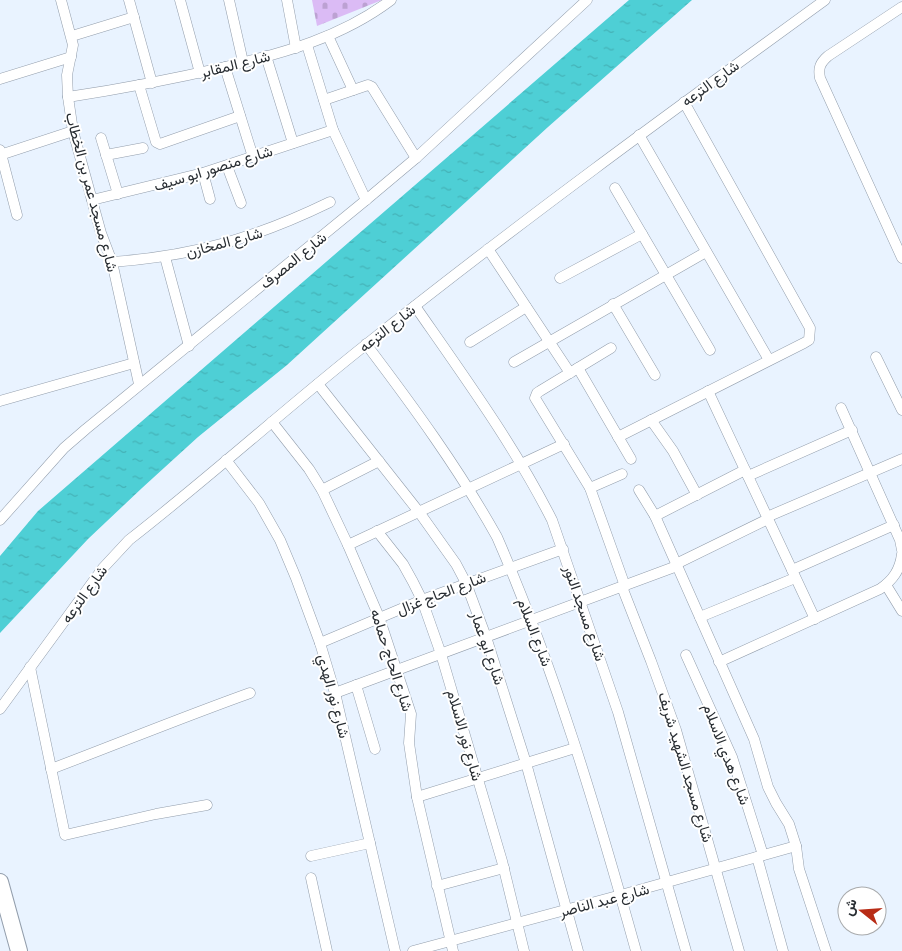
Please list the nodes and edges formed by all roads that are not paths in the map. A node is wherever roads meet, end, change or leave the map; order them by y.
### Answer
1 (61, 0) edge
2 (129, 0) edge
3 (180, 0) edge
4 (229, 0) edge
5 (288, 0) edge
6 (391, 0) edge
7 (588, 0) edge
8 (825, 0) edge
9 (902, 7) edge
10 (134, 17) junction
11 (72, 36) junction
12 (328, 36) junction
13 (307, 45) junction
14 (296, 48) junction
15 (266, 56) junction
16 (71, 57) junction
17 (243, 62) junction
18 (225, 67) junction
19 (200, 73) junction
20 (0, 79) edge
21 (152, 83) junction
22 (139, 85) junction
23 (353, 90) junction
24 (68, 97) junction
25 (324, 100) junction
26 (684, 102) junction
27 (240, 116) junction
28 (333, 130) junction
29 (73, 131) junction
30 (639, 135) junction
31 (101, 138) dead end
32 (293, 143) junction
33 (143, 148) dead end
34 (0, 154) edge
35 (106, 155) junction
36 (253, 157) junction
37 (416, 158) junction
38 (227, 166) junction
39 (204, 173) junction
40 (615, 188) dead end
41 (118, 194) junction
42 (210, 199) dead end
43 (92, 200) junction
44 (366, 200) junction
45 (330, 202) dead end
46 (241, 203) dead end
47 (17, 215) dead end
48 (642, 234) junction
49 (488, 249) junction
50 (706, 252) junction
51 (165, 257) junction
52 (902, 258) edge
53 (112, 262) junction
54 (666, 274) junction
55 (560, 278) dead end
56 (613, 304) junction
57 (415, 306) junction
58 (526, 307) junction
59 (549, 341) junction
60 (470, 342) dead end
61 (366, 344) junction
62 (189, 346) junction
63 (611, 348) dead end
64 (710, 350) dead end
65 (876, 357) dead end
66 (769, 360) junction
67 (514, 362) dead end
68 (134, 363) junction
69 (574, 370) junction
70 (655, 375) dead end
71 (139, 384) junction
72 (318, 384) junction
73 (708, 391) junction
74 (0, 401) edge
75 (841, 408) dead end
76 (902, 410) edge
77 (651, 420) junction
78 (272, 422) junction
79 (852, 430) junction
80 (618, 437) junction
81 (564, 444) junction
82 (631, 459) dead end
83 (902, 459) edge
84 (226, 460) junction
85 (379, 461) junction
86 (521, 464) junction
87 (747, 473) junction
88 (870, 473) junction
89 (622, 474) dead end
90 (590, 488) junction
91 (467, 489) junction
92 (322, 490) junction
93 (639, 490) dead end
94 (697, 495) junction
95 (419, 512) junction
96 (655, 516) junction
97 (768, 518) junction
98 (0, 520) edge
99 (894, 525) junction
100 (377, 532) junction
101 (348, 545) junction
102 (563, 550) junction
103 (902, 550) edge
104 (902, 554) edge
105 (677, 565) junction
106 (510, 567) junction
107 (794, 574) junction
108 (466, 583) junction
109 (886, 585) junction
110 (623, 586) junction
111 (422, 600) junction
112 (581, 602) junction
113 (902, 612) edge
114 (380, 617) junction
115 (700, 618) junction
116 (815, 619) junction
117 (530, 620) junction
118 (486, 637) junction
119 (320, 643) junction
120 (441, 654) junction
121 (686, 655) dead end
122 (719, 662) junction
123 (30, 667) junction
124 (397, 670) junction
125 (356, 686) junction
126 (250, 693) dead end
127 (335, 693) junction
128 (0, 709) edge
129 (575, 748) junction
130 (375, 749) dead end
131 (526, 763) junction
132 (51, 768) junction
133 (478, 779) junction
134 (417, 797) junction
135 (207, 805) dead end
136 (370, 843) junction
137 (796, 846) junction
138 (311, 856) dead end
139 (760, 856) junction
140 (504, 868) junction
141 (716, 868) junction
142 (311, 878) dead end
143 (0, 882) edge
144 (667, 883) junction
145 (437, 886) junction
146 (621, 896) junction
147 (567, 910) junction
148 (517, 923) junction
149 (451, 946) edge
150 (19, 951) edge
151 (327, 951) edge
152 (395, 951) edge
153 (412, 951) edge
154 (524, 951) edge
155 (578, 951) edge
156 (636, 951) edge
157 (686, 951) edge
158 (739, 951) edge
159 (783, 951) edge
160 (826, 951) edge

1 - 11 street, شارع مسجد عمر بن الخطاب
2 - 10 street
3 - 19 street
4 - 17 street
5 - 14 street
6 - 12 street, شارع المقابر
7 - 37 street, شارع المصرف
8 - 26 street, شارع الترعه
9 - 52 street
10 - 11 street
10 - 21 street
11 - 16 street, شارع مسجد عمر بن الخطاب
12 - 13 street, شارع المقابر
12 - 23 street
13 - 14 street, شارع المقابر
13 - 25 street
14 - 15 street, شارع المقابر
15 - 17 street, شارع المقابر
15 - 32 street
16 - 20 street
16 - 24 street, شارع مسجد عمر بن الخطاب
17 - 18 street, شارع المقابر
18 - 19 street, شارع المقابر
18 - 27 street
19 - 21 street, شارع المقابر
21 - 22 street, شارع المقابر
22 - 24 street, شارع المقابر
22 - 27 street
23 - 25 street
23 - 37 street
24 - 29 street, شارع مسجد عمر بن الخطاب
25 - 28 street
26 - 30 street, شارع الترعه
26 - 66 street
27 - 36 street
28 - 32 street, شارع منصور ابو سيف
28 - 44 street
29 - 34 street
29 - 43 street, شارع مسجد عمر بن الخطاب
30 - 49 street, شارع الترعه
30 - 50 street
31 - 35 street
32 - 36 street, شارع منصور ابو سيف
33 - 35 street
34 - 47 street
35 - 41 street
36 - 38 street, شارع منصور ابو سيف
37 - 44 street, شارع المصرف
38 - 39 street, شارع منصور ابو سيف
38 - 46 street
39 - 41 street, شارع منصور ابو سيف
39 - 42 street
40 - 48 street
41 - 43 street, شارع منصور ابو سيف
43 - 53 street, شارع مسجد عمر بن الخطاب
44 - 62 street, شارع المصرف
45 - 51 street, شارع المخازن
48 - 54 street
48 - 55 street
49 - 57 street, شارع الترعه
49 - 58 street
50 - 54 street
50 - 66 street
51 - 53 street, شارع المخازن
51 - 62 street
53 - 68 street, شارع مسجد عمر بن الخطاب
54 - 56 street
54 - 64 street
56 - 59 street
56 - 70 street
57 - 61 street, شارع الترعه
57 - 86 street, شارع مسجد النور
58 - 59 street
58 - 60 street
59 - 67 street
59 - 69 street
61 - 72 street, شارع الترعه
61 - 91 street, شارع السلام
62 - 71 street, شارع المصرف
63 - 69 street
65 - 76 street
66 - 73 street
68 - 71 street, شارع مسجد عمر بن الخطاب
68 - 74 street
69 - 80 street
69 - 81 street, شارع مسجد الشهيد شريف
71 - 98 street, شارع المصرف
72 - 78 street, شارع الترعه
72 - 85 street, شارع ابو عمار
73 - 77 street
73 - 87 street
75 - 79 street
77 - 80 street
77 - 94 street
78 - 84 street, شارع الترعه
78 - 92 street, شارع الحاج حمامه
79 - 87 street
79 - 88 street
80 - 82 street
81 - 86 street
81 - 90 street, شارع مسجد الشهيد شريف
83 - 88 street
84 - 119 street, شارع نور الهدي
84 - 123 street, شارع الترعه
85 - 92 street
85 - 95 street, شارع ابو عمار
86 - 91 street
86 - 102 street, شارع مسجد النور
87 - 94 street
87 - 97 street
88 - 97 street
88 - 99 street
89 - 90 street
90 - 110 street, شارع مسجد الشهيد شريف
91 - 95 street
91 - 106 street, شارع السلام
92 - 101 street, شارع الحاج حمامه
93 - 96 street
94 - 96 street
95 - 100 street
95 - 108 street, شارع ابو عمار
96 - 105 street
97 - 105 street
97 - 107 street
99 - 103 street
99 - 107 street
100 - 101 street
100 - 111 street, شارع نور الاسلام
101 - 114 street, شارع الحاج حمامه
102 - 106 street, شارع الحاج غزال
102 - 112 street, شارع مسجد النور
104 - 109 street
105 - 110 street
105 - 115 street
106 - 108 street, شارع الحاج غزال
106 - 117 street, شارع السلام
107 - 115 street
107 - 116 street
108 - 111 street, شارع الحاج غزال
108 - 118 street, شارع ابو عمار
109 - 113 street
109 - 116 street
110 - 112 street
110 - 141 street, شارع مسجد الشهيد شريف
111 - 114 street, شارع الحاج غزال
111 - 120 street, شارع نور الاسلام
112 - 117 street
112 - 144 street, شارع مسجد النور
114 - 119 street, شارع الحاج غزال
114 - 124 street, شارع الحاج حمامه
115 - 122 street
116 - 122 street
117 - 118 street
117 - 129 street, شارع السلام
118 - 120 street
118 - 131 street, شارع ابو عمار
119 - 127 street, شارع نور الهدي
120 - 124 street
120 - 133 street, شارع نور الاسلام
121 - 139 street, شارع هدي الاسلام
122 - 137 street
123 - 128 street, شارع الترعه
123 - 132 street
124 - 125 street
124 - 134 street, شارع الحاج حمامه
125 - 127 street
125 - 130 street
126 - 132 street
127 - 136 street, شارع نور الهدي
129 - 131 street
129 - 146 street, شارع السلام
131 - 133 street
131 - 147 street, شارع ابو عمار
132 - 135 street
133 - 134 street
133 - 140 street, شارع نور الاسلام
134 - 145 street, شارع الحاج حمامه
136 - 138 street
136 - 152 street, شارع نور الهدي
137 - 139 street, شارع عبد الناصر
137 - 160 street
139 - 141 street, شارع عبد الناصر
139 - 159 street, شارع هدي الاسلام
140 - 145 street
140 - 148 street, شارع نور الاسلام
141 - 144 street, شارع عبد الناصر
141 - 158 street, شارع مسجد الشهيد شريف
142 - 151 street
143 - 150 highway
144 - 146 street, شارع عبد الناصر
144 - 157 street, شارع مسجد النور
145 - 149 street, شارع الحاج حمامه
146 - 147 street, شارع عبد الناصر
146 - 156 street, شارع السلام
147 - 148 street, شارع عبد الناصر
147 - 155 street, شارع ابو عمار
148 - 149 street, شارع عبد الناصر
148 - 154 street, شارع نور الاسلام
149 - 153 street, شارع عبد الناصر

